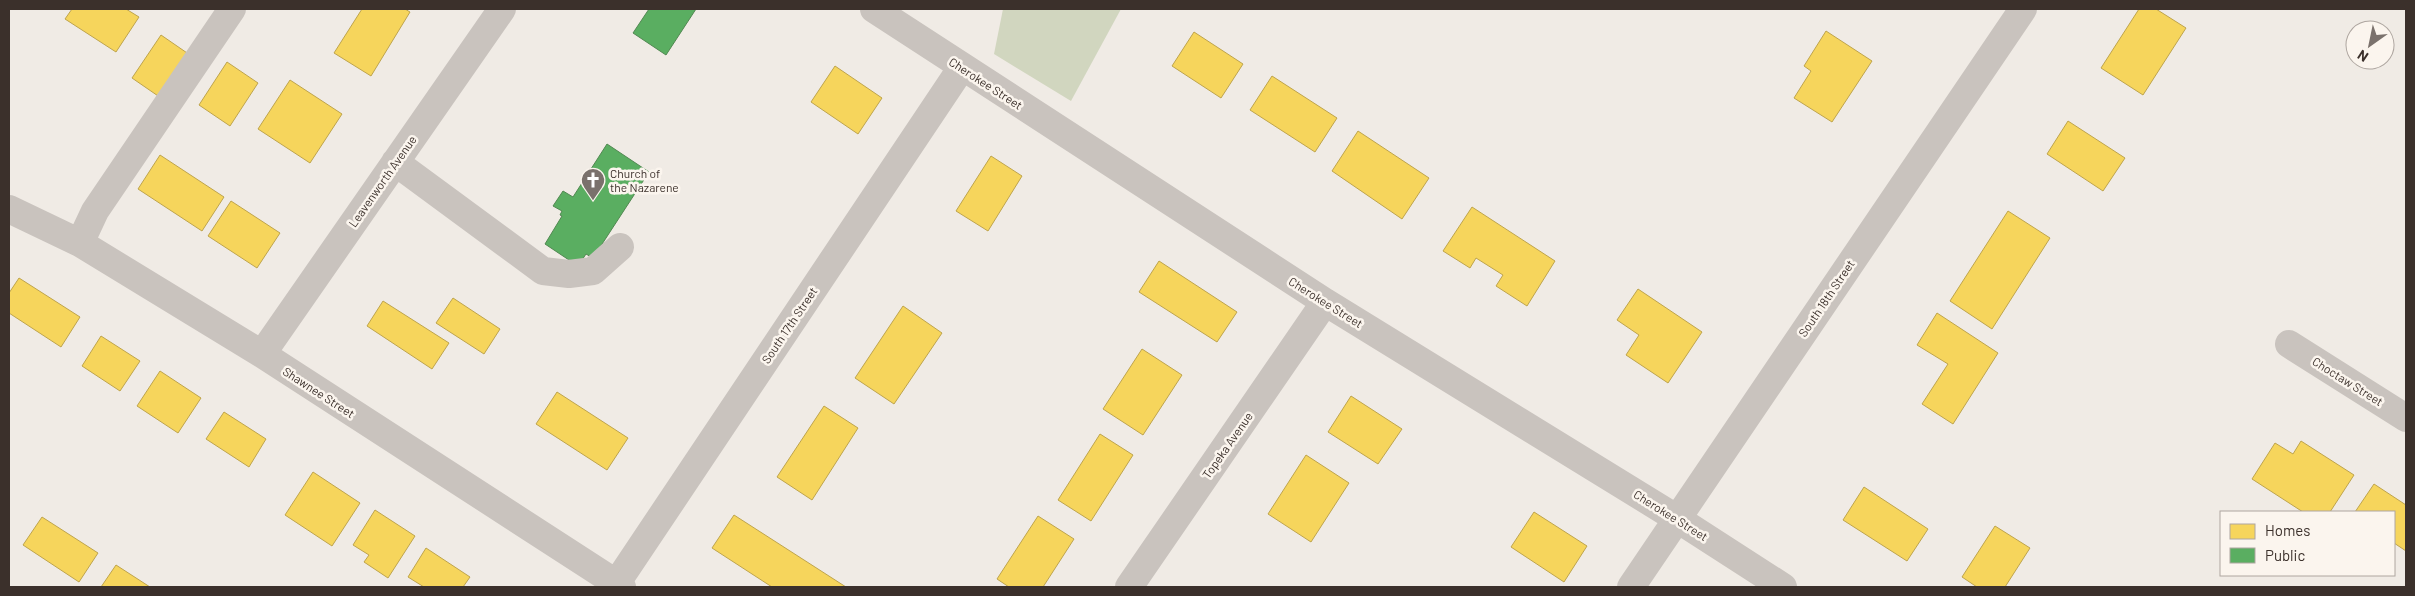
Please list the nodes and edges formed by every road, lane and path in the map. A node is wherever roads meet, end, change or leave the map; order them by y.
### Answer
1 (232, 9) edge
2 (502, 9) edge
3 (874, 9) edge
4 (2023, 9) edge
5 (962, 68) junction
6 (395, 162) junction
7 (9, 209) edge
8 (80, 243) junction
9 (620, 247) dead end
10 (1325, 302) junction
11 (2289, 344) dead end
12 (262, 354) junction
13 (2406, 418) edge
14 (1676, 518) junction
15 (618, 586) edge
16 (1129, 587) edge
17 (1631, 587) edge
18 (1783, 587) edge

1 - 8 street
2 - 6 street, Leavenworth Avenue
3 - 5 street, Cherokee Street
4 - 14 street, South 18th Street
5 - 10 street, Cherokee Street
5 - 15 street, South 17th Street
6 - 9 street
6 - 12 street, Leavenworth Avenue
7 - 8 street, Shawnee Street
8 - 12 street, Shawnee Street
10 - 14 street, Cherokee Street
10 - 16 street, Topeka Avenue
11 - 13 street, Choctaw Street
12 - 15 street, Shawnee Street
14 - 17 street, South 18th Street
14 - 18 street, Cherokee Street

